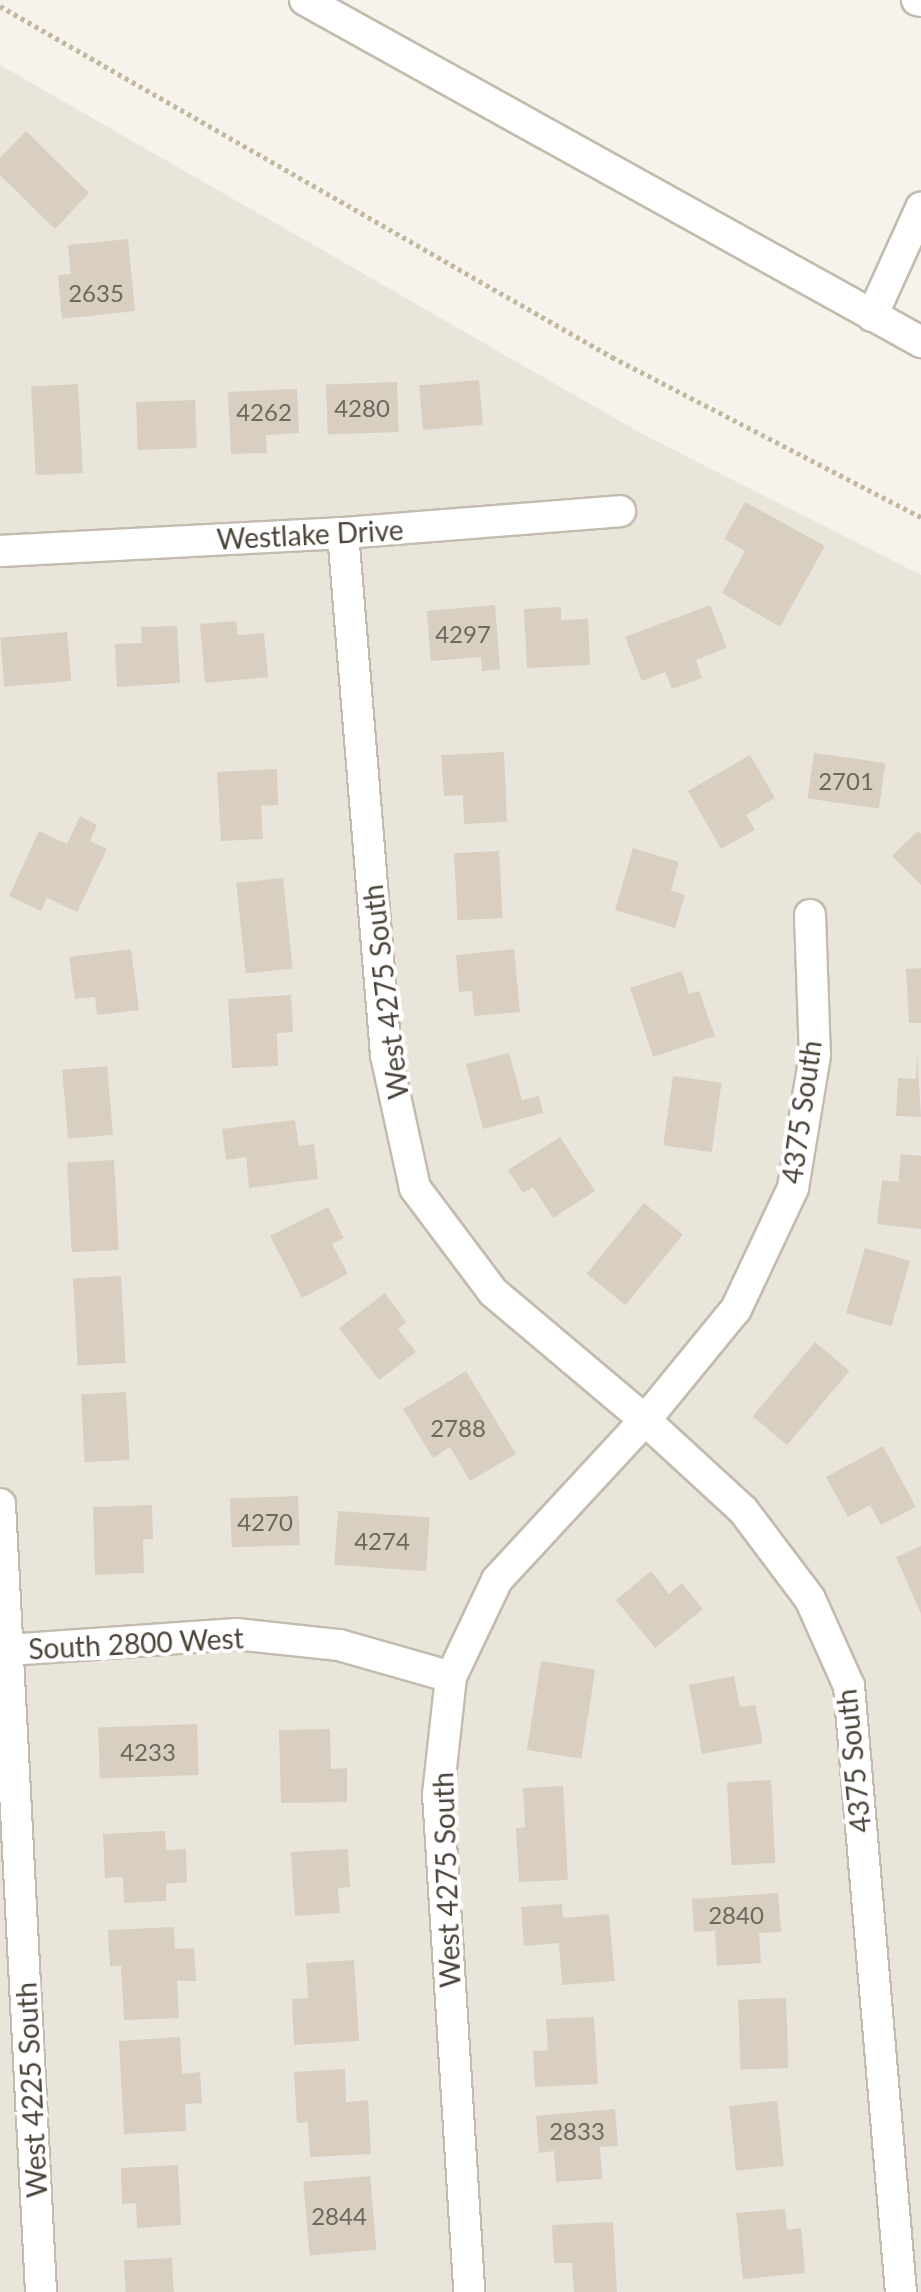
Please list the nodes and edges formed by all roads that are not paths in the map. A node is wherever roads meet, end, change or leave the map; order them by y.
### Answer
1 (305, 0) edge
2 (921, 208) edge
3 (872, 316) junction
4 (921, 342) edge
5 (620, 511) dead end
6 (343, 533) junction
7 (0, 551) edge
8 (810, 915) dead end
9 (645, 1420) junction
10 (0, 1504) edge
11 (8, 1650) junction
12 (451, 1677) junction
13 (41, 2292) edge
14 (469, 2292) edge
15 (901, 2292) edge

1 - 3 street
2 - 3 street
3 - 4 street
5 - 6 street, Westlake Drive
6 - 7 street, Westlake Drive
6 - 9 street, West 4275 South
8 - 9 street, 4375 South
9 - 12 street, West 4275 South
9 - 15 street, 4375 South
10 - 11 street, West 4225 South
11 - 12 street, South 2800 West
11 - 13 street, West 4225 South
12 - 14 street, West 4275 South

